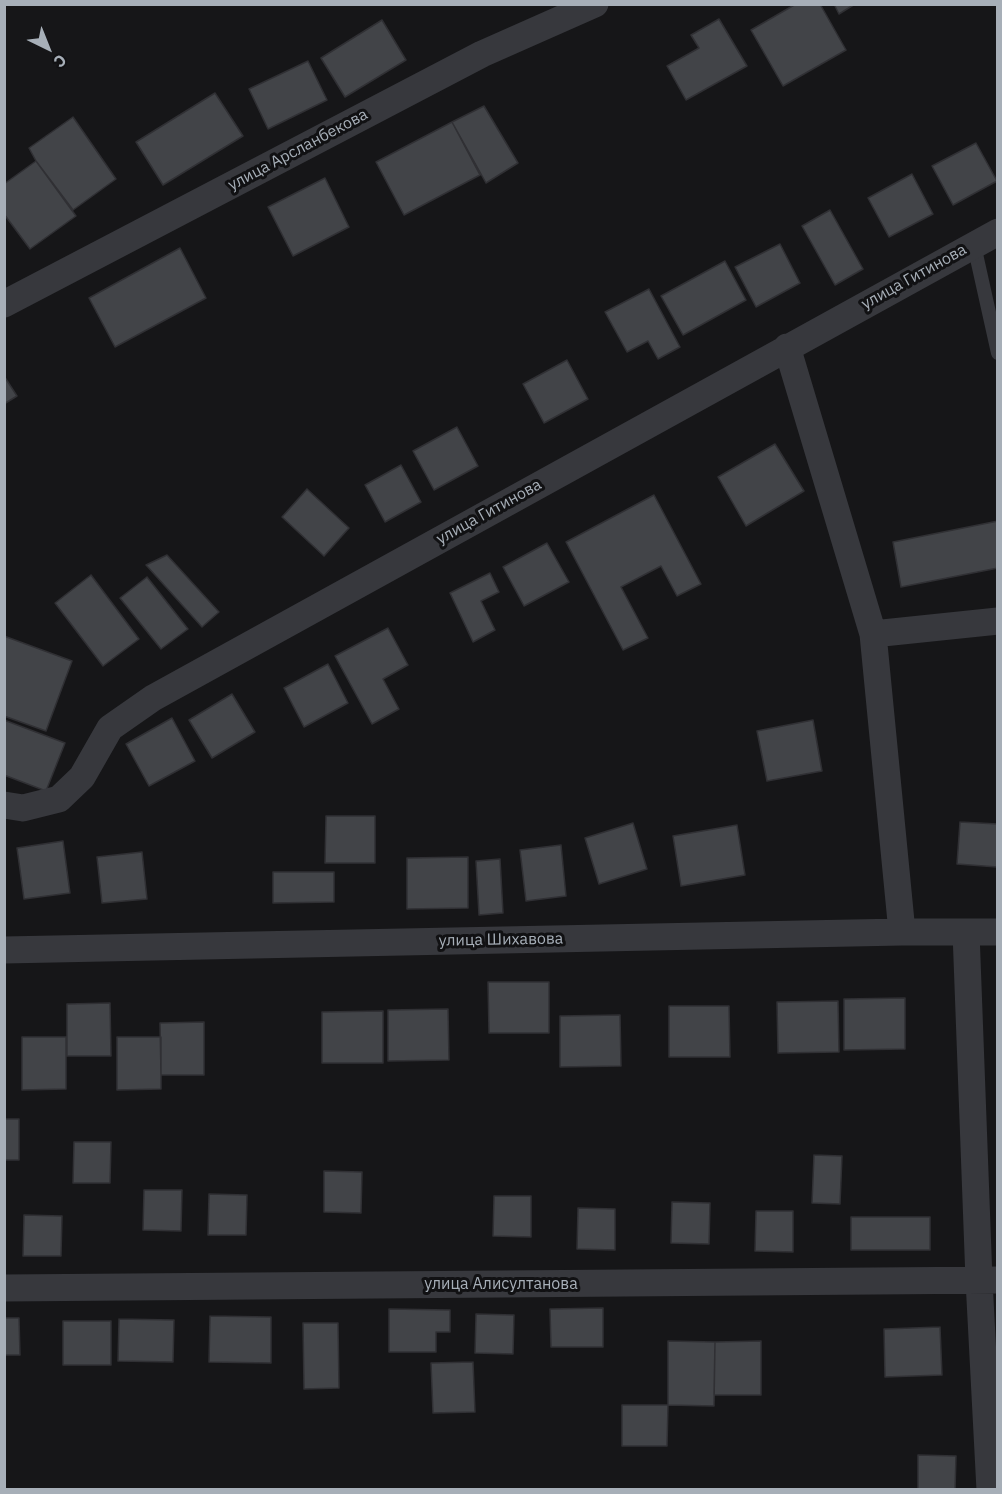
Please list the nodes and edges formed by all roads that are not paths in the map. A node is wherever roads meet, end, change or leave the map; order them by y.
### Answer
1 (595, 4) edge
2 (998, 232) edge
3 (974, 245) junction
4 (4, 304) edge
5 (787, 347) junction
6 (998, 353) edge
7 (998, 621) edge
8 (873, 634) junction
9 (4, 805) edge
10 (902, 932) junction
11 (966, 932) junction
12 (998, 932) edge
13 (4, 950) edge
14 (988, 1280) edge
15 (4, 1288) edge
16 (990, 1490) edge

1 - 4 street, улица Арсланбекова
2 - 3 street, улица Гитинова
3 - 5 street, улица Гитинова
3 - 6 lane
5 - 8 street
5 - 9 street, улица Гитинова
7 - 8 street
8 - 10 street
10 - 11 street, улица Шихавова
10 - 13 street, улица Шихавова
11 - 12 street, улица Шихавова
11 - 14 street
14 - 15 street, улица Алисултанова
14 - 16 street

